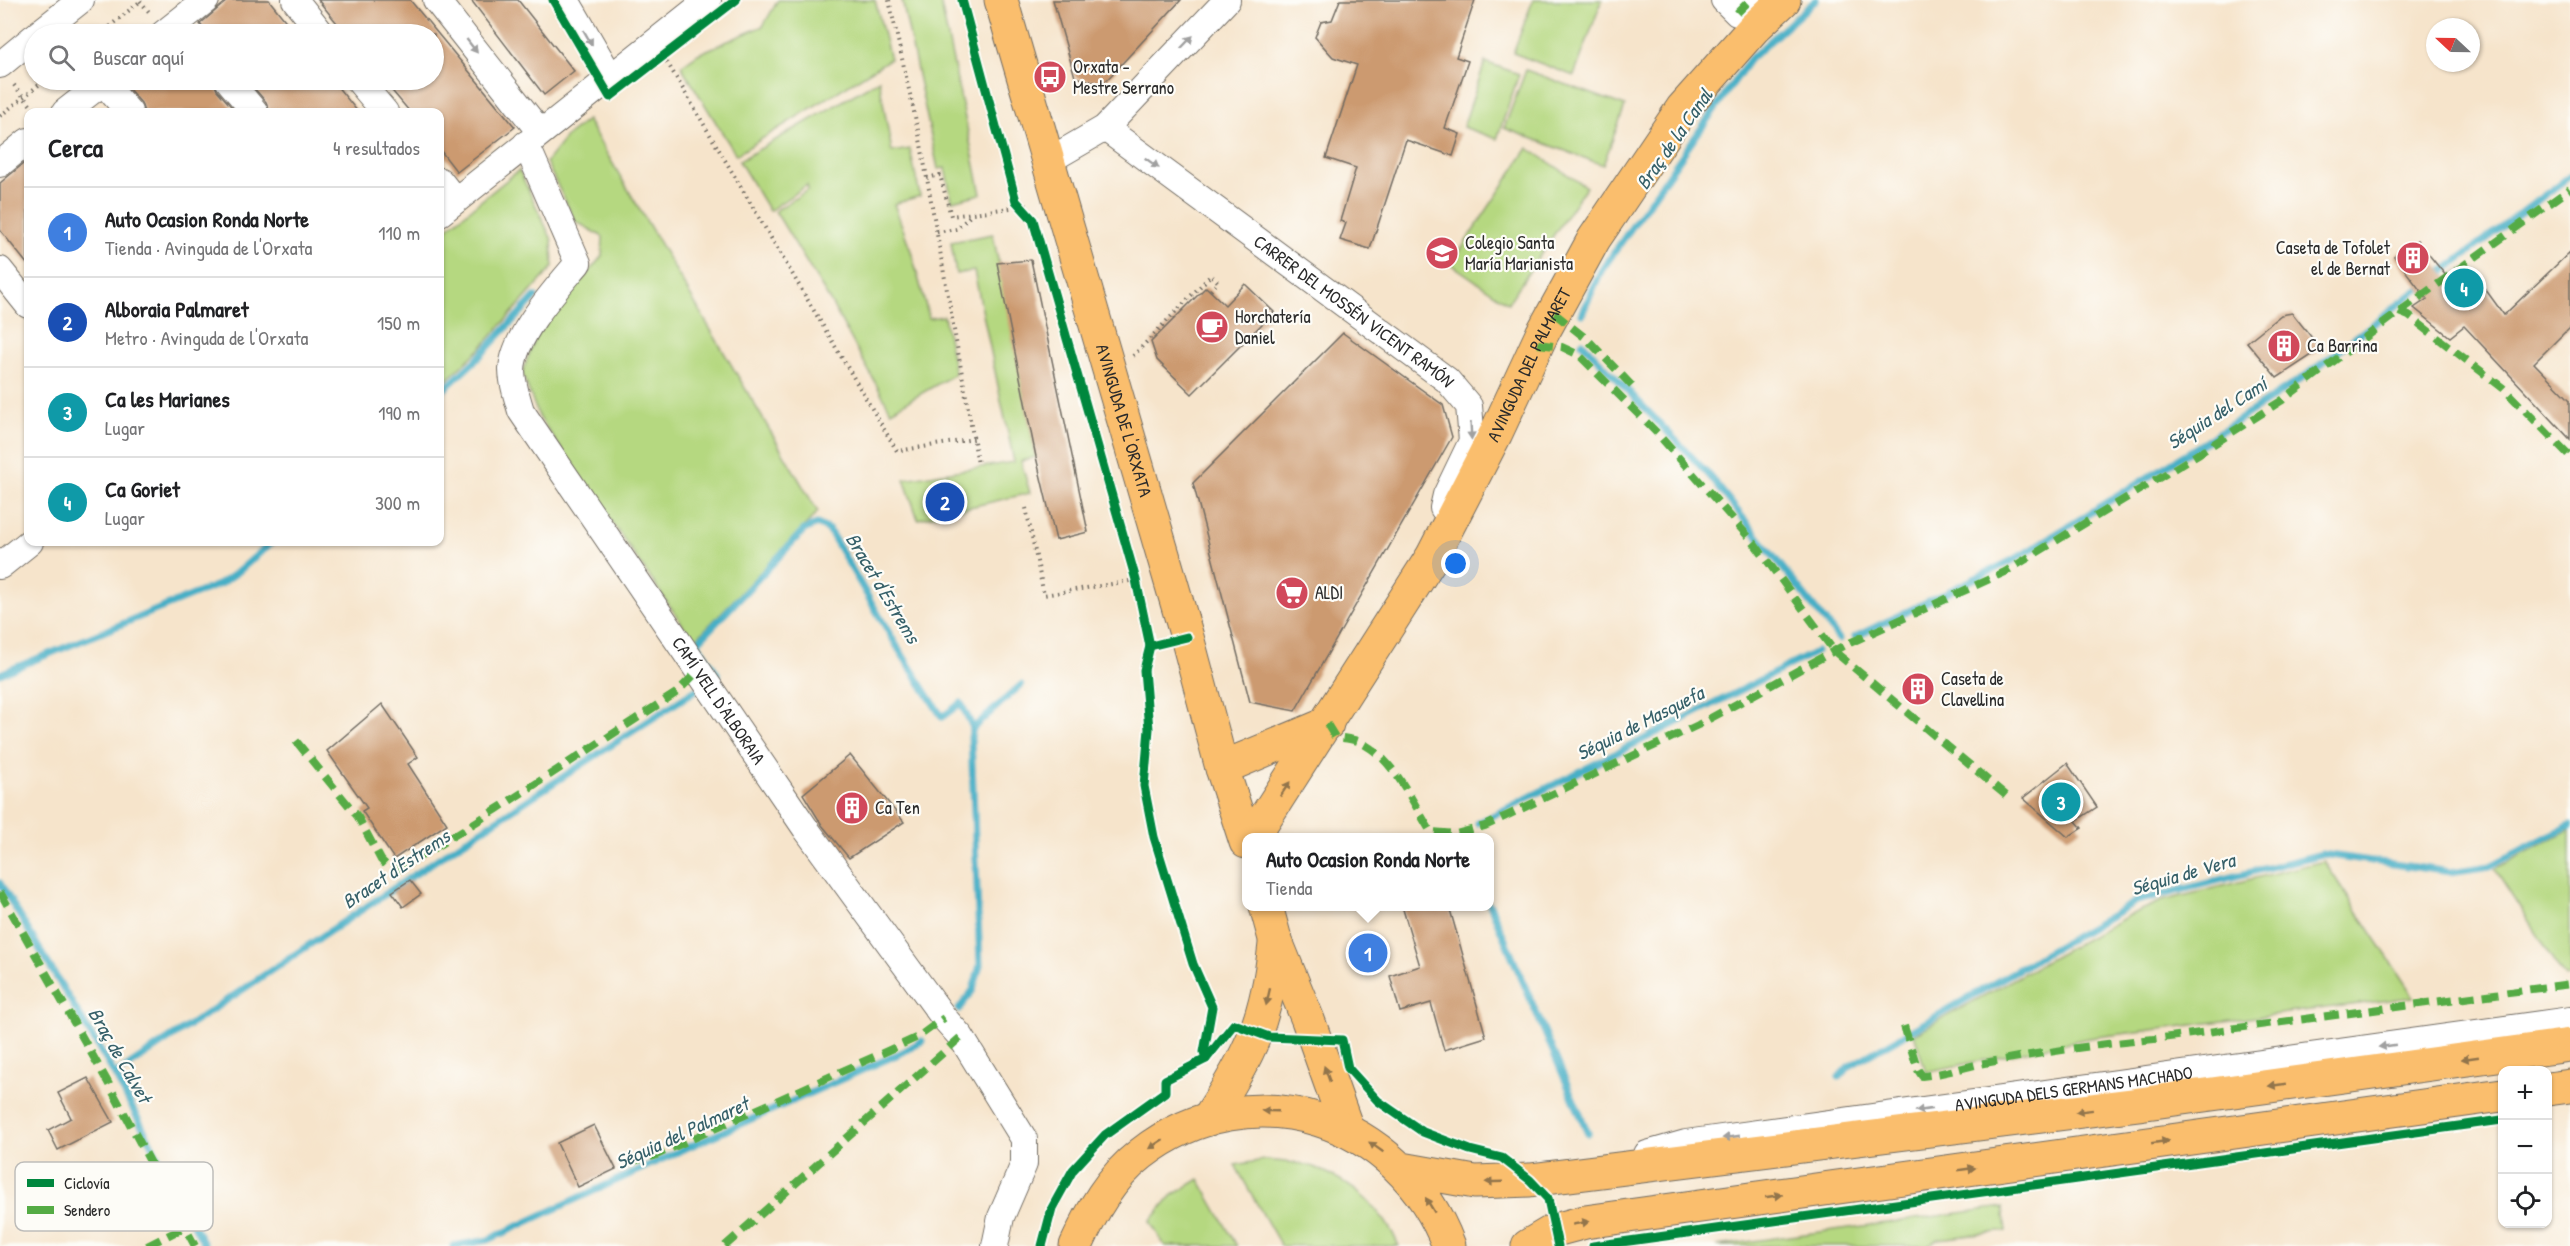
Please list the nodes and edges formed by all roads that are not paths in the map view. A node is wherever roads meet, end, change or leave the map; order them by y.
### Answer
1 (81, 0) edge
2 (206, 0) edge
3 (295, 0) edge
4 (436, 0) edge
5 (566, 0) edge
6 (708, 0) edge
7 (1001, 0) edge
8 (1227, 0) edge
9 (1784, 0) edge
10 (54, 8) edge
11 (680, 9) edge
12 (44, 24) edge
13 (184, 24) edge
14 (314, 24) edge
15 (24, 51) edge
16 (6, 74) edge
17 (610, 76) junction
18 (93, 90) edge
19 (112, 90) edge
20 (236, 90) edge
21 (366, 90) edge
22 (70, 108) edge
23 (126, 108) edge
24 (252, 108) edge
25 (382, 108) edge
26 (1105, 128) junction
27 (533, 138) junction
28 (24, 144) edge
29 (1048, 161) junction
30 (0, 164) edge
31 (445, 198) edge
32 (0, 270) edge
33 (24, 300) edge
34 (25, 546) edge
35 (1432, 557) junction
36 (0, 566) edge
37 (1327, 724) junction
38 (1222, 768) junction
39 (1243, 833) edge
40 (1255, 833) edge
41 (1267, 911) edge
42 (1275, 939) junction
43 (2570, 1020) edge
44 (2570, 1044) edge
45 (2570, 1086) edge
46 (2552, 1088) edge
47 (2498, 1096) edge
48 (1208, 1119) junction
49 (1347, 1129) junction
50 (1402, 1169) junction
51 (1580, 1174) junction
52 (994, 1246) edge
53 (1076, 1246) edge
54 (1449, 1246) edge
55 (1528, 1246) edge

1 - 10 street
2 - 13 street
3 - 14 street
4 -> 27 street
5 -> 17 street
6 - 11 street
7 - 29 main road, AVINGUDA DE L'ORXATA
26 -> 8 street
9 - 35 main road, AVINGUDA DEL PALMARET
10 - 12 street
11 - 17 street
15 - 16 street
17 - 27 street
18 - 22 street
19 - 23 street
20 - 24 street
21 - 25 street
26 - 29 street
26 -> 35 street, CARRER DEL MOSSÉN VICENT RAMÓN
27 - 31 street
27 - 52 street, CAMÍ VELL D'ALBORAIA
28 - 30 street
29 - 38 main road, AVINGUDA DE L'ORXATA
32 - 33 street
34 - 36 street
35 - 37 main road, AVINGUDA DEL PALMARET
37 - 38 main road
40 -> 37 main road, AVINGUDA DEL PALMARET
38 - 39 main road, AVINGUDA DE L'ORXATA
41 - 42 main road
42 -> 48 main road
49 -> 42 main road
43 -> 51 street, AVINGUDA DELS GERMANS MACHADO
44 -> 51 main road, AVINGUDA DELS GERMANS MACHADO
45 - 46 main road
55 -> 47 main road
49 -> 48 main road
48 -> 53 main road
50 -> 49 main road
51 -> 50 main road, AVINGUDA DELS GERMANS MACHADO
54 -> 50 main road

